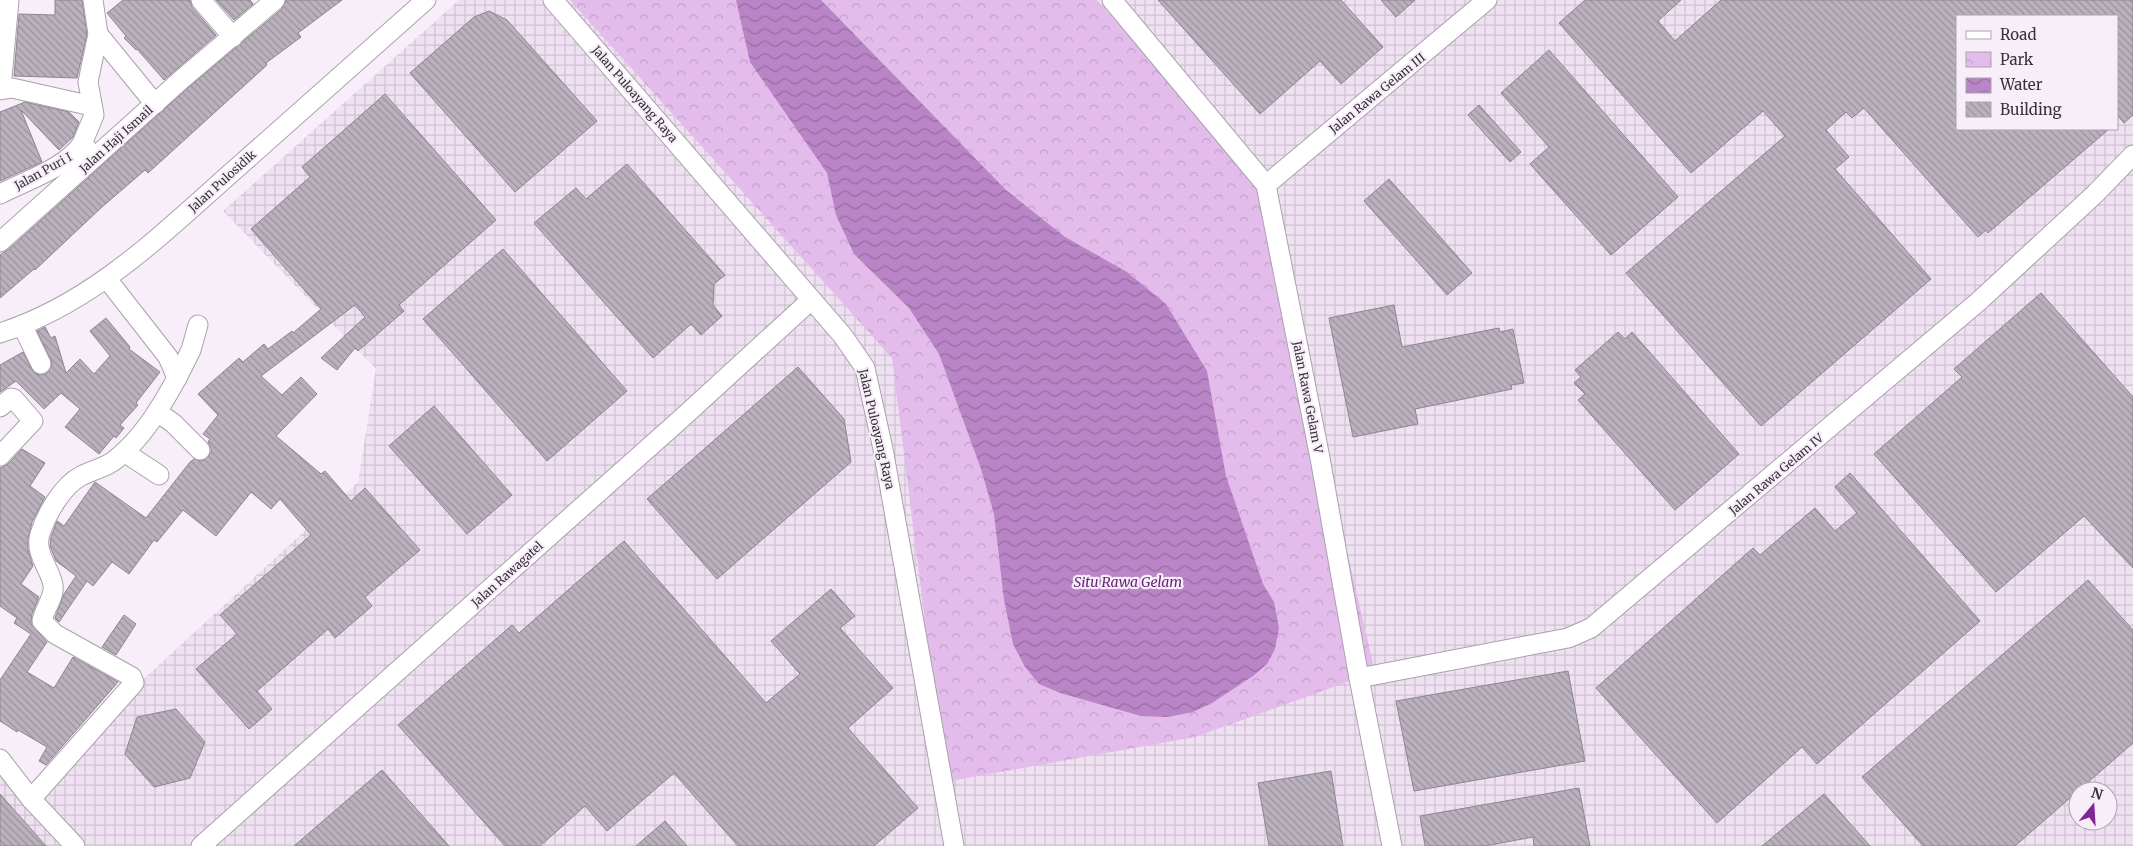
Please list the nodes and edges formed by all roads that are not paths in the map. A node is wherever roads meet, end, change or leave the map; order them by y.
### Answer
1 (9, 0) edge
2 (93, 0) edge
3 (201, 0) edge
4 (275, 0) edge
5 (426, 0) edge
6 (553, 0) edge
7 (1112, 0) edge
8 (1487, 0) edge
9 (98, 34) junction
10 (233, 38) junction
11 (0, 89) edge
12 (155, 104) junction
13 (92, 106) junction
14 (89, 150) junction
15 (2133, 155) edge
16 (33, 177) junction
17 (1266, 185) junction
18 (0, 194) edge
19 (51, 197) junction
20 (0, 242) edge
21 (107, 279) junction
22 (811, 300) junction
23 (22, 325) junction
24 (198, 326) dead end
25 (0, 333) edge
26 (41, 364) dead end
27 (178, 378) junction
28 (5, 402) edge
29 (158, 412) junction
30 (200, 450) dead end
31 (124, 452) junction
32 (0, 456) edge
33 (159, 475) dead end
34 (1359, 678) junction
35 (0, 759) edge
36 (30, 799) junction
37 (75, 846) edge
38 (201, 846) edge
39 (954, 846) edge
40 (1392, 846) edge

1 - 11 street
2 - 9 street
3 - 10 street
4 - 10 street, Jalan Haji Ismail
5 - 21 street, Jalan Pulosidik
6 - 22 street, Jalan Puloayang Raya
7 - 17 street, Jalan Rawa Gelam V
8 - 17 street, Jalan Rawa Gelam III
9 - 12 street
9 - 13 street
10 - 12 street, Jalan Haji Ismail
11 - 13 street
12 - 14 street, Jalan Haji Ismail
13 - 14 street
14 - 16 street, Jalan Puri I
14 - 19 street, Jalan Haji Ismail
15 - 34 street, Jalan Rawa Gelam IV
16 - 18 street, Jalan Puri I
16 - 19 street
17 - 34 street, Jalan Rawa Gelam V
19 - 20 street, Jalan Haji Ismail
21 - 23 street, Jalan Pulosidik
21 - 27 street
22 - 38 street, Jalan Rawagatel
22 - 39 street, Jalan Puloayang Raya
23 - 25 street, Jalan Pulosidik
23 - 26 street
24 - 27 street
27 - 29 street
28 - 32 street
29 - 30 street
29 - 31 street
31 - 33 street
31 - 36 street
34 - 40 street, Jalan Rawa Gelam V
35 - 36 street
36 - 37 street

